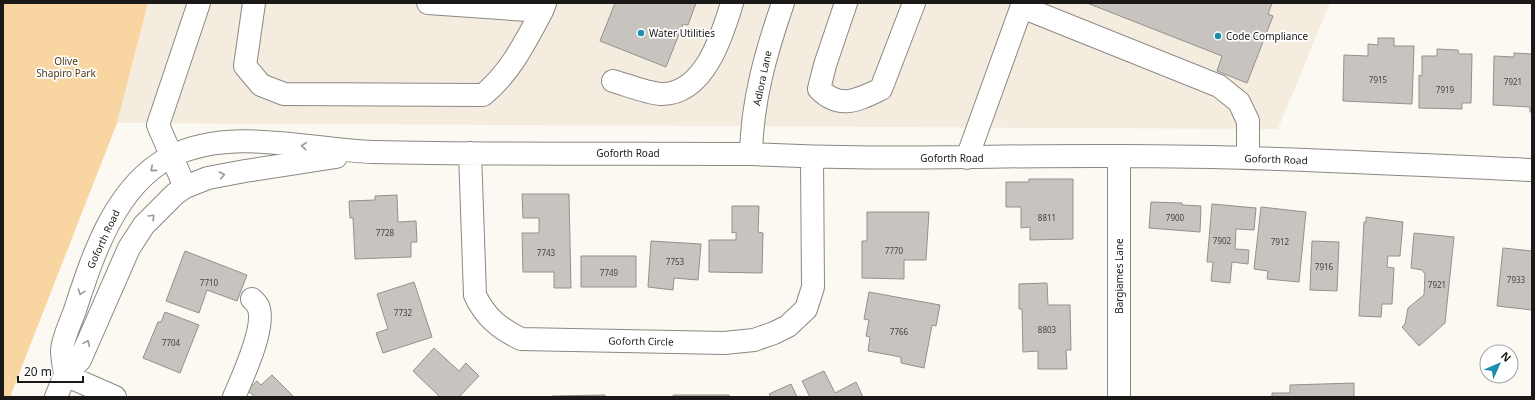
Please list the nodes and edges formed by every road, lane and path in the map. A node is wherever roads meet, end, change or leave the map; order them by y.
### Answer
1 (199, 3) edge
2 (254, 3) edge
3 (428, 3) edge
4 (732, 3) edge
5 (783, 3) edge
6 (846, 3) edge
7 (914, 3) edge
8 (1023, 5) edge
9 (543, 7) edge
10 (613, 81) dead end
11 (371, 152) junction
12 (470, 153) junction
13 (751, 154) junction
14 (171, 156) junction
15 (1119, 156) junction
16 (812, 158) junction
17 (967, 158) junction
18 (1248, 158) junction
19 (1532, 170) edge
20 (186, 187) junction
21 (252, 299) dead end
22 (65, 375) junction
23 (56, 397) edge
24 (115, 397) edge
25 (234, 397) edge
26 (1119, 397) edge

1 - 14 street
2 - 9 street
3 - 9 street
4 - 10 street
5 - 13 street, Adlora Lane
6 - 7 street
8 - 17 street
8 - 18 street
11 - 12 street, Goforth Road
11 -> 14 street, Goforth Road
20 -> 11 street, Goforth Road
12 - 13 street, Goforth Road
12 - 16 street, Goforth Circle
13 - 16 street, Goforth Road
14 - 20 street
14 -> 22 street, Goforth Road
15 - 17 street, Goforth Road
15 - 18 street, Goforth Road
15 - 26 street, Bargiames Lane
16 - 17 street, Goforth Road
18 - 19 street, Goforth Road
22 -> 20 street, Goforth Road
21 - 25 street
22 - 23 street, Goforth Road
22 - 24 street

